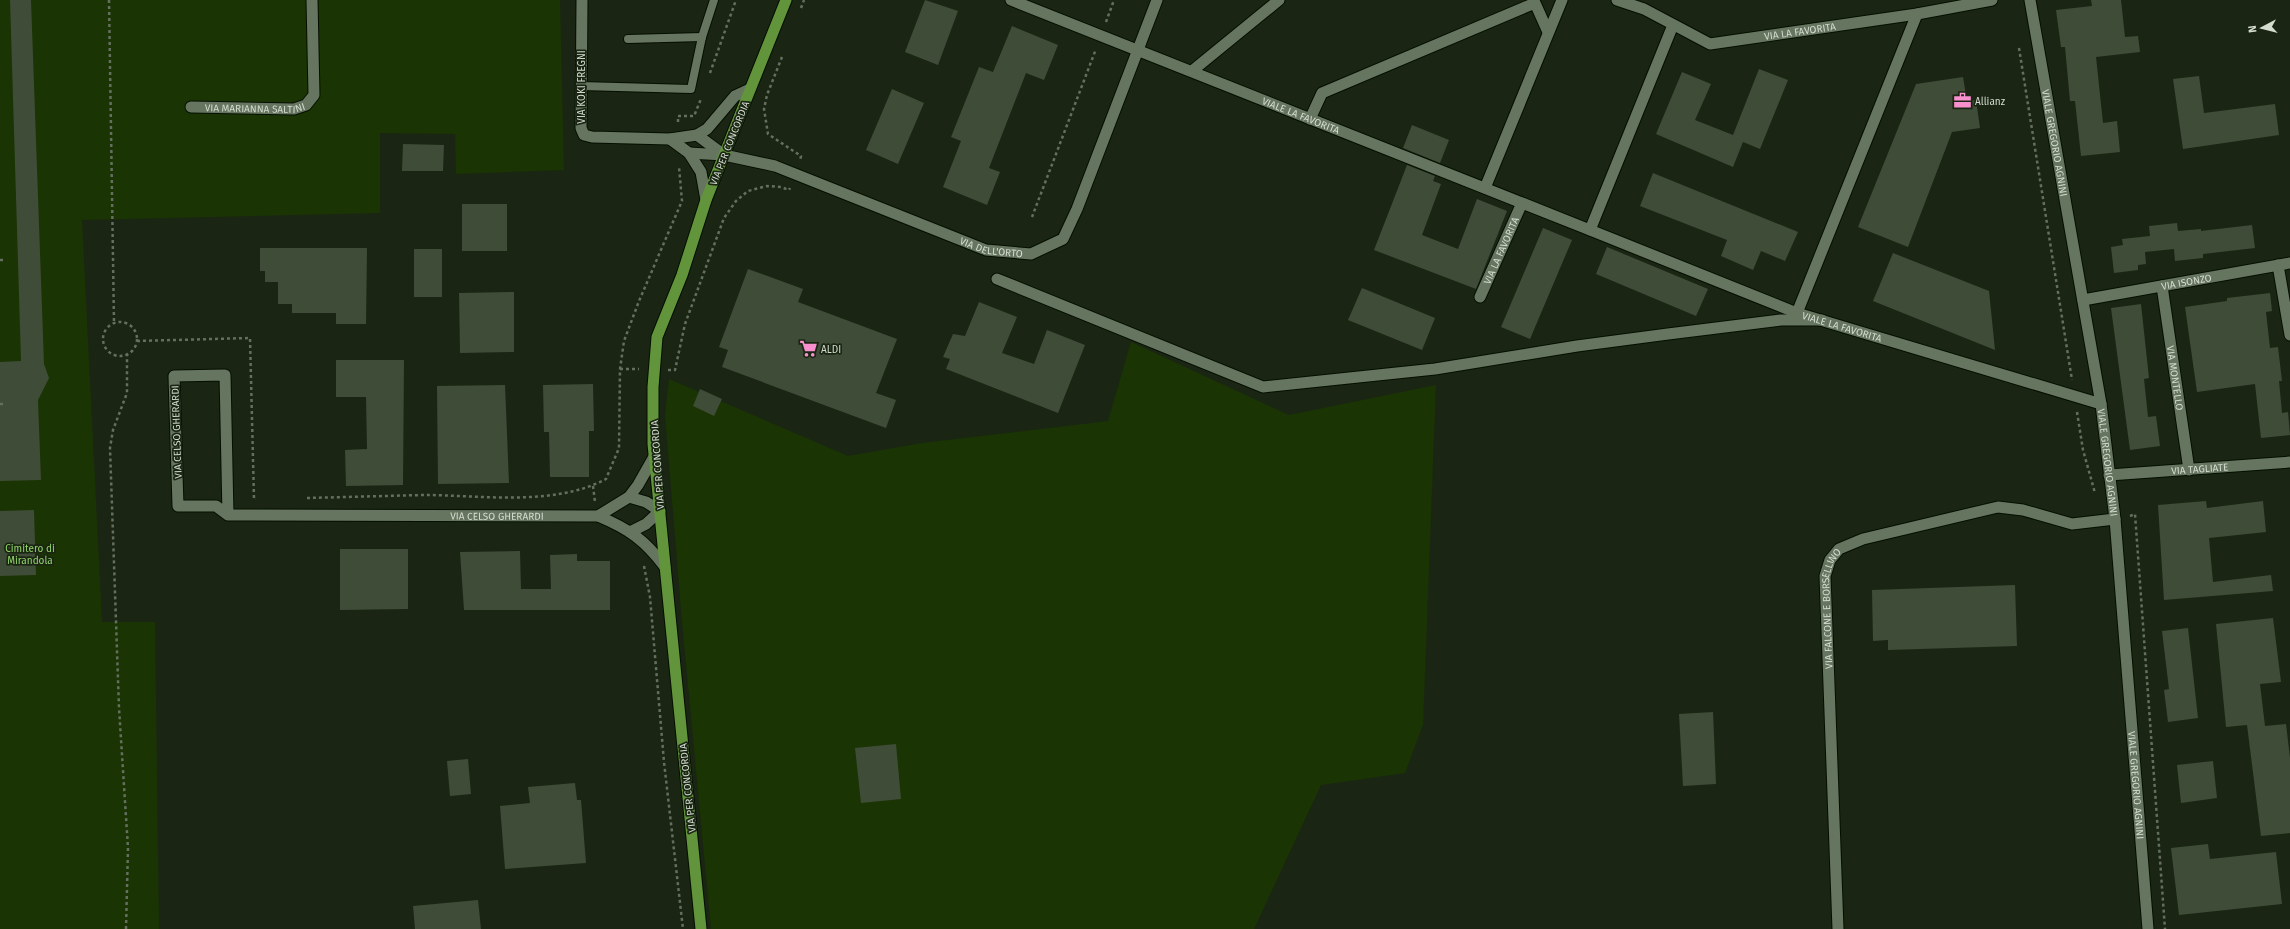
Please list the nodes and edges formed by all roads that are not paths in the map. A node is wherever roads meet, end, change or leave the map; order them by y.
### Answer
1 (312, 0) edge
2 (582, 0) edge
3 (714, 0) edge
4 (786, 0) edge
5 (1012, 0) edge
6 (1157, 0) edge
7 (1279, 0) edge
8 (1562, 0) edge
9 (1617, 0) edge
10 (1992, 0) edge
11 (2033, 0) edge
12 (1534, 1) edge
13 (1917, 14) junction
14 (1673, 25) junction
15 (1548, 32) junction
16 (702, 37) junction
17 (628, 39) dead end
18 (1138, 50) junction
19 (1192, 71) junction
20 (581, 86) junction
21 (750, 89) junction
22 (191, 108) dead end
23 (1310, 119) junction
24 (697, 135) junction
25 (675, 141) junction
26 (688, 153) junction
27 (724, 155) junction
28 (1485, 188) junction
29 (706, 200) junction
30 (1522, 203) junction
31 (1590, 230) junction
32 (2290, 263) edge
33 (2278, 265) junction
34 (997, 279) dead end
35 (2162, 286) junction
36 (1480, 297) dead end
37 (2083, 300) junction
38 (1797, 313) junction
39 (1822, 320) junction
40 (2290, 335) edge
41 (2101, 404) junction
42 (655, 455) junction
43 (2290, 462) edge
44 (2189, 470) junction
45 (2109, 475) junction
46 (629, 497) junction
47 (660, 511) junction
48 (228, 515) junction
49 (597, 516) junction
50 (2114, 519) junction
51 (630, 532) junction
52 (665, 567) junction
53 (702, 929) edge
54 (1838, 929) edge
55 (2148, 929) edge

1 - 22 street, VIA MARIANNA SALTINI
2 - 20 street, VIA KOKI FREGNI
3 - 16 lane
4 - 21 main road, VIA PER CONCORDIA
5 - 18 street, VIALE LA FAVORITA
6 - 18 street, VIA DELL'ORTO
7 - 19 street
8 - 15 street
9 - 14 street, VIA LA FAVORITA
10 - 13 street, VIA LA FAVORITA
11 - 37 street, VIALE GREGORIO AGNINI
12 - 15 street
12 - 23 street
13 - 14 street, VIA LA FAVORITA
13 - 38 street
14 - 31 street
15 - 28 street
16 - 17 lane
16 - 20 lane
18 - 19 street, VIALE LA FAVORITA
18 - 27 street, VIA DELL'ORTO
19 - 23 street, VIALE LA FAVORITA
20 - 25 street, VIA KOKI FREGNI
21 - 24 street
21 - 27 main road, VIA PER CONCORDIA
23 - 28 street, VIALE LA FAVORITA
24 - 25 street, VIA KOKI FREGNI
24 - 27 street
25 - 26 street
26 - 27 street, VIA DELL'ORTO
26 - 29 street
27 - 29 main road, VIA PER CONCORDIA
28 - 30 street, VIALE LA FAVORITA
29 - 42 main road, VIA PER CONCORDIA
30 - 31 street, VIALE LA FAVORITA
30 - 36 street, VIA LA FAVORITA
31 - 38 street, VIALE LA FAVORITA
32 - 33 street, VIA ISONZO
33 - 35 street, VIA ISONZO
33 - 40 street
34 - 39 street
35 - 37 street, VIA ISONZO
35 - 44 street, VIA MONTELLO
37 - 41 street, VIALE GREGORIO AGNINI
38 - 39 street, VIALE LA FAVORITA
39 - 41 street, VIALE LA FAVORITA
41 - 45 street, VIALE GREGORIO AGNINI
42 - 46 street
42 - 47 main road, VIA PER CONCORDIA
43 - 44 street, VIA TAGLIATE
44 - 45 street, VIA TAGLIATE
45 - 50 street, VIALE GREGORIO AGNINI
46 - 47 street
46 - 49 street
47 - 51 street
47 - 52 main road, VIA PER CONCORDIA
48 - 48 street, VIA CELSO GHERARDI
48 - 49 street, VIA CELSO GHERARDI
49 - 51 street, VIA CELSO GHERARDI
50 - 54 street, VIA FALCONE E BORSELLINO
50 - 55 street, VIALE GREGORIO AGNINI
51 - 52 street, VIA CELSO GHERARDI
52 - 53 main road, VIA PER CONCORDIA

